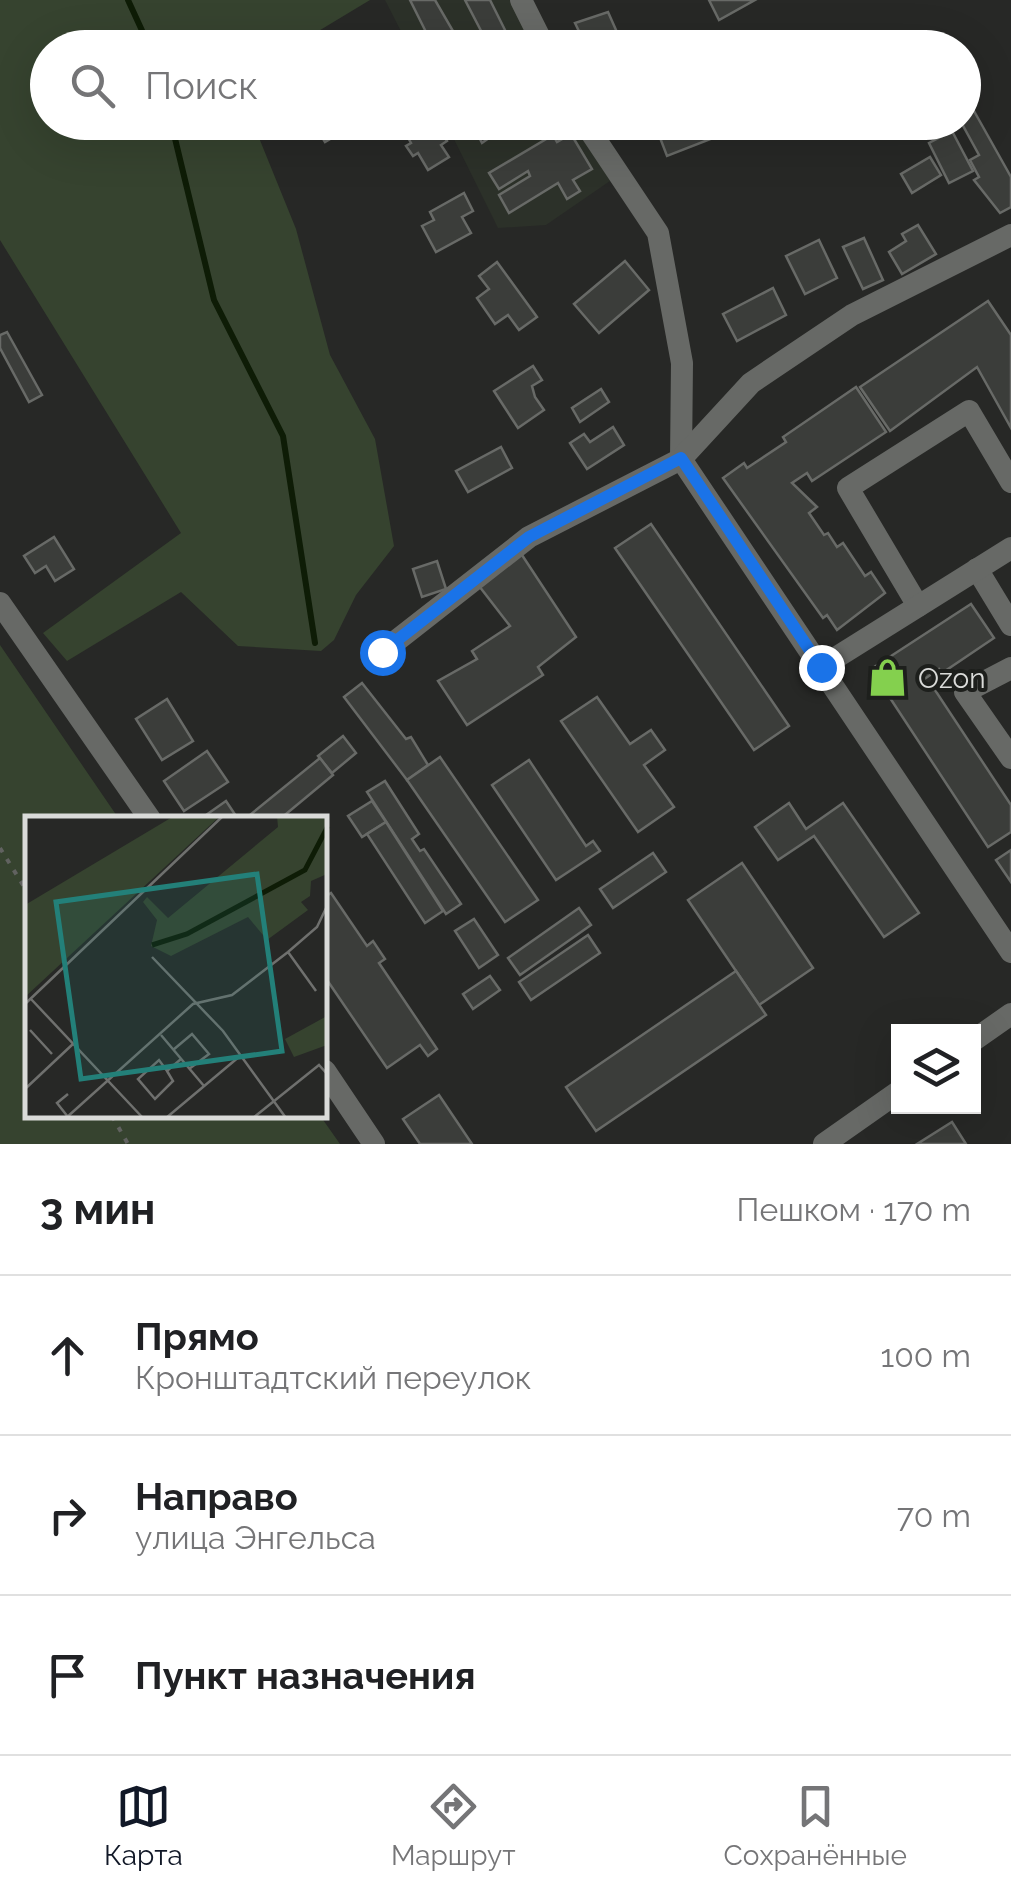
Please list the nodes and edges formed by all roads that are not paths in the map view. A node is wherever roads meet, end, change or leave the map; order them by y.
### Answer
1 (522, 0) edge
2 (536, 30) edge
3 (596, 140) edge
4 (1009, 242) edge
5 (681, 458) junction
6 (1011, 482) edge
7 (1011, 548) edge
8 (978, 569) junction
9 (0, 604) edge
10 (918, 606) junction
11 (1011, 626) edge
12 (382, 652) dead end
13 (821, 667) junction
14 (1011, 668) edge
15 (1011, 758) edge
16 (148, 816) edge
17 (1011, 952) edge
18 (1011, 1014) edge
19 (981, 1035) edge
20 (328, 1076) edge
21 (891, 1097) edge
22 (374, 1144) edge
23 (824, 1144) edge

1 - 2 street
3 - 5 street
4 - 5 street
5 - 12 street
5 - 13 street
6 - 10 street
7 - 8 street
8 - 10 street
8 - 11 street
9 - 16 street
10 - 13 street
13 - 17 street
14 - 15 street
18 - 19 street
20 - 22 street
21 - 23 street

